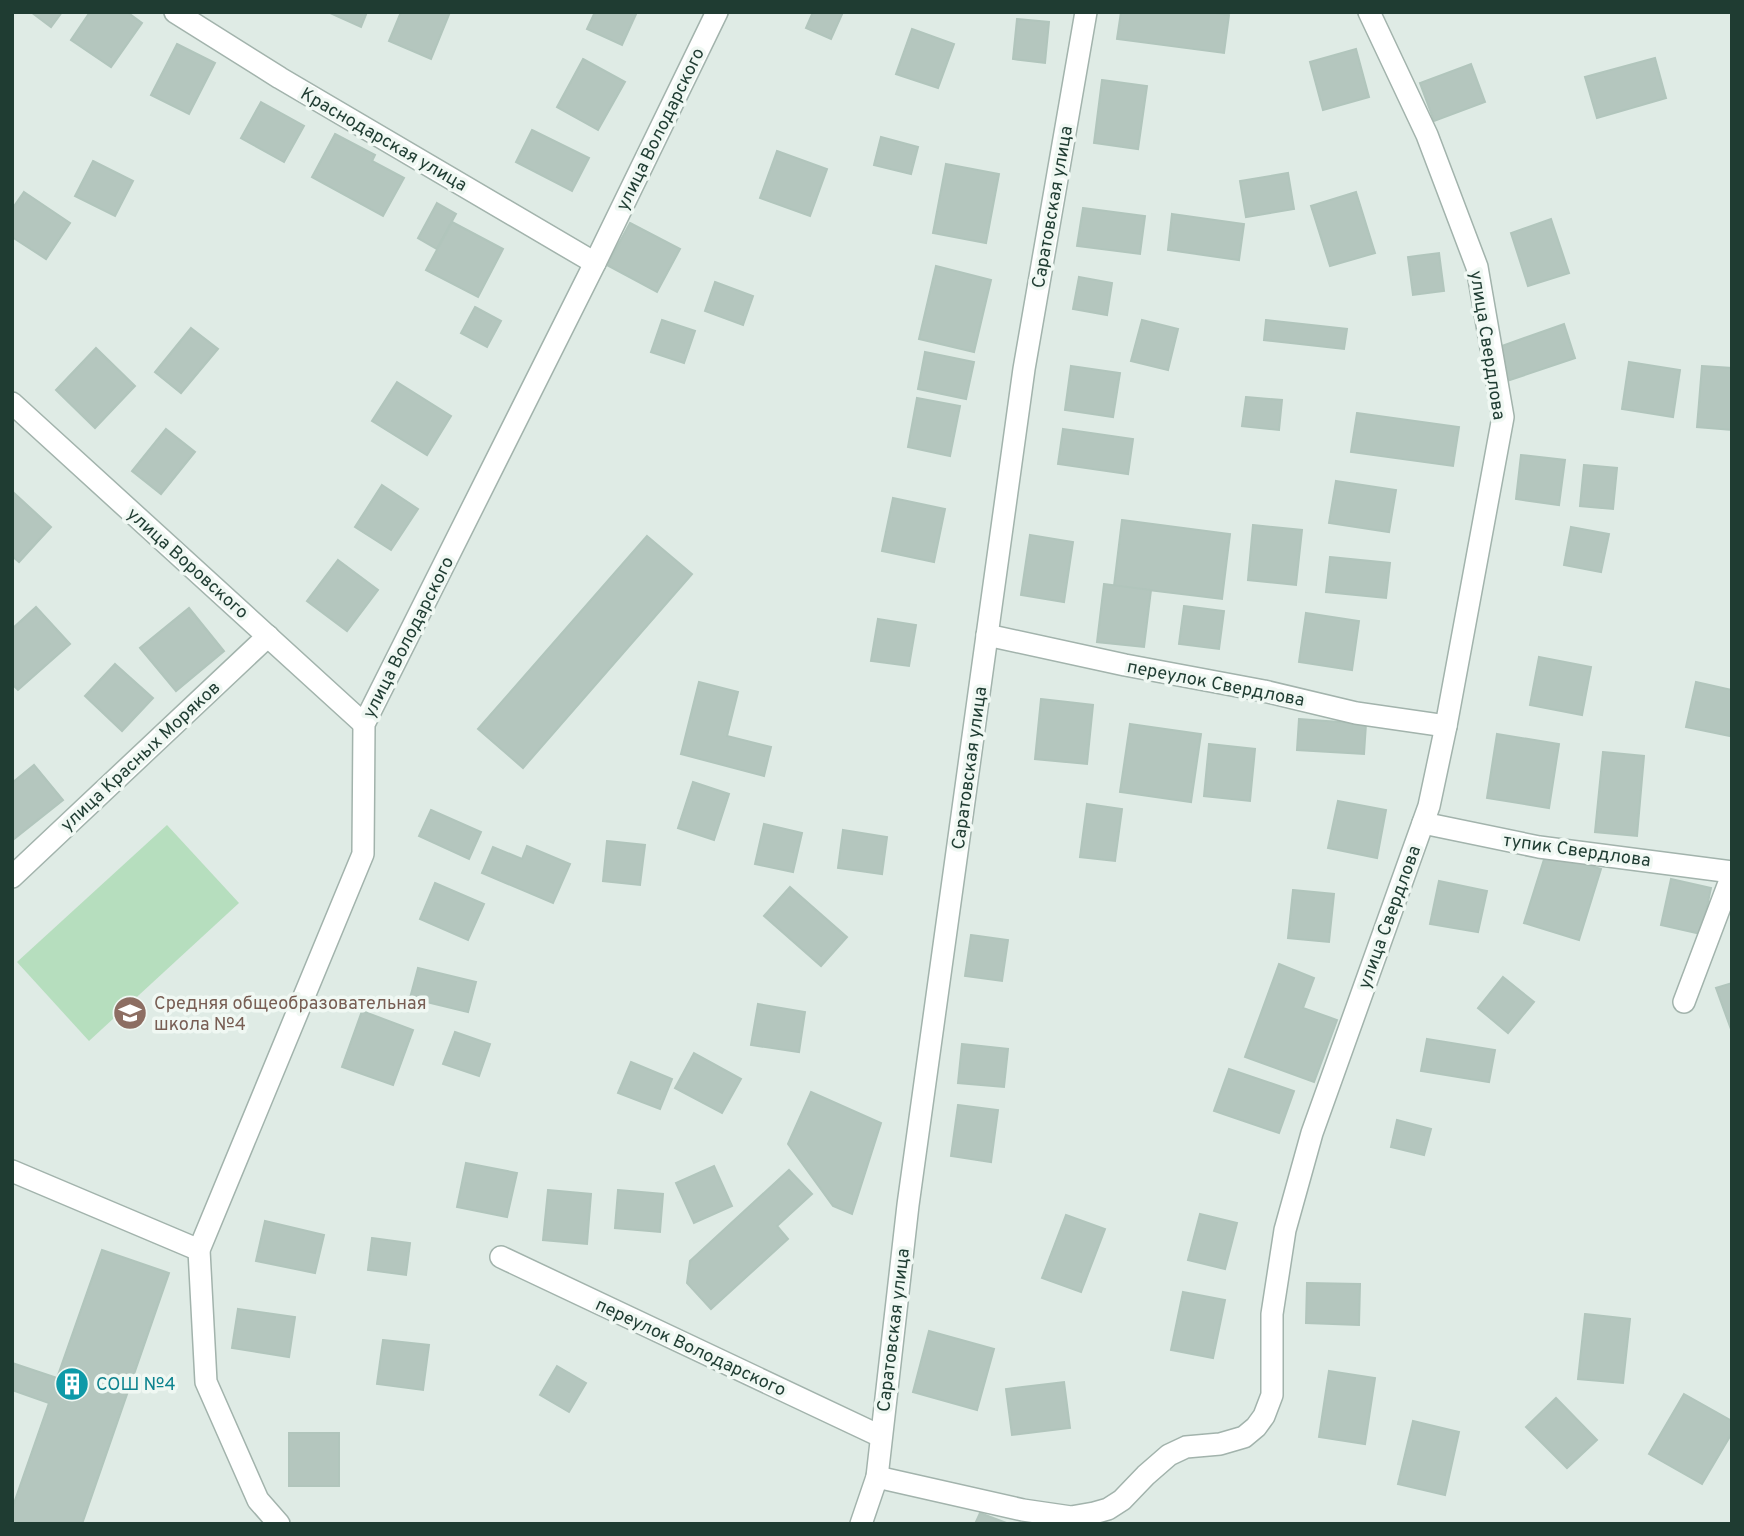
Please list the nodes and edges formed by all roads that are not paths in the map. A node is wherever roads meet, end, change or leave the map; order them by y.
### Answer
1 (175, 12) edge
2 (717, 12) edge
3 (1086, 12) edge
4 (1369, 12) edge
5 (595, 263) junction
6 (12, 403) edge
7 (987, 635) junction
8 (268, 636) junction
9 (364, 724) junction
10 (1446, 726) junction
11 (1423, 823) junction
12 (1732, 874) edge
13 (12, 877) edge
14 (1684, 1002) dead end
15 (12, 1171) edge
16 (199, 1250) junction
17 (501, 1257) dead end
18 (880, 1436) junction
19 (877, 1477) junction
20 (279, 1524) edge
21 (861, 1524) edge

1 - 5 street, Краснодарская улица
2 - 5 street, улица Володарского
3 - 7 street, Саратовская улица
4 - 10 street, улица Свердлова
5 - 9 street, улица Володарского
6 - 8 street, улица Воровского
7 - 10 street, переулок Свердлова
7 - 18 street, Саратовская улица
8 - 9 street, улица Воровского
8 - 13 street, улица Красных Моряков
9 - 16 street, улица Володарского
10 - 11 street, улица Свердлова
11 - 12 street, тупик Свердлова
11 - 19 street, улица Свердлова
12 - 14 street, тупик Свердлова
15 - 16 street
16 - 20 street, улица Володарского
17 - 18 street, переулок Володарского
18 - 19 street, Саратовская улица
19 - 21 street, Саратовская улица

